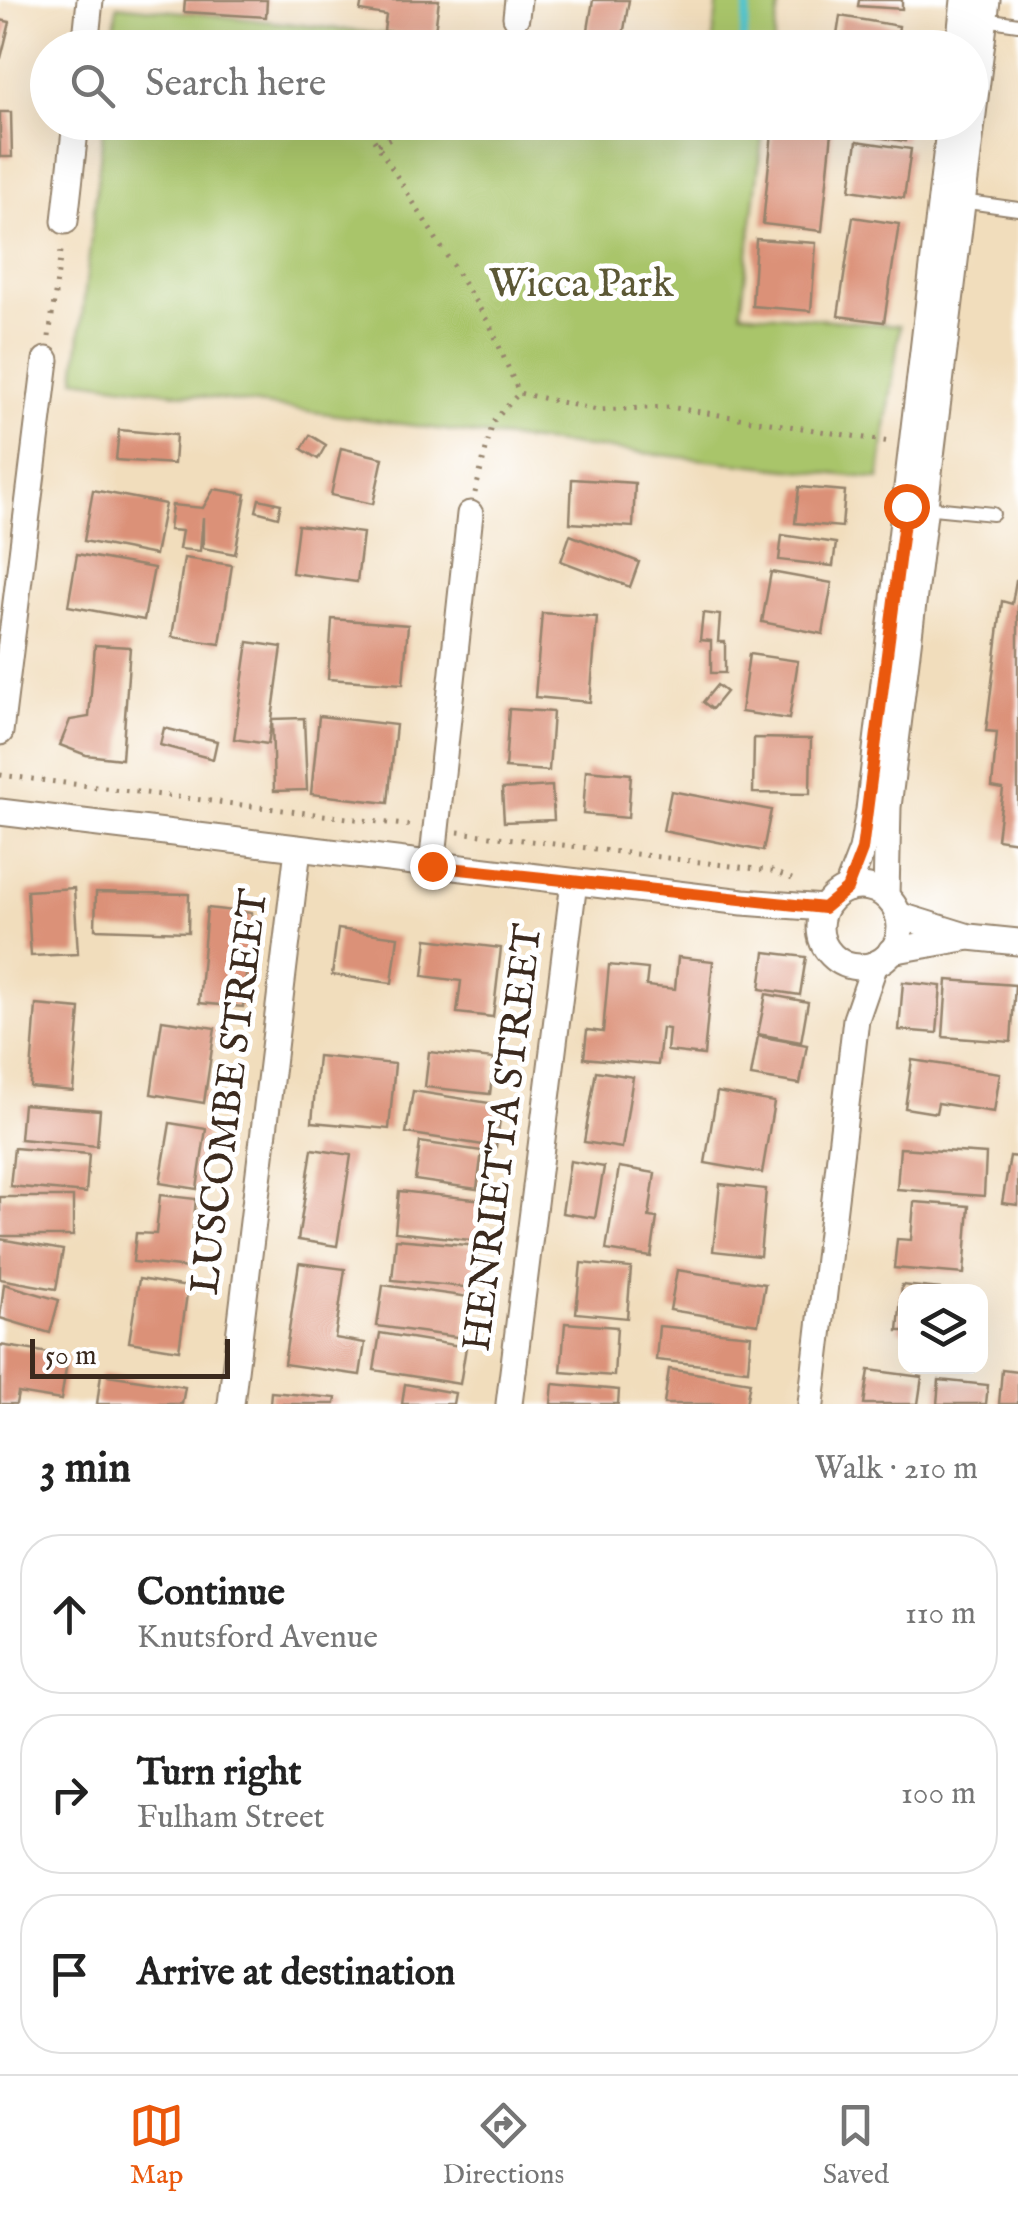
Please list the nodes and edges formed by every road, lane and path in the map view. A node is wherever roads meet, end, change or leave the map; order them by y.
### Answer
1 (90, 0) edge
2 (975, 9) edge
3 (1018, 24) edge
4 (87, 30) edge
5 (74, 140) edge
6 (375, 140) edge
7 (386, 140) edge
8 (950, 140) edge
9 (959, 140) edge
10 (378, 144) junction
11 (952, 201) junction
12 (1018, 209) edge
13 (64, 222) joint
14 (46, 360) joint
15 (519, 393) junction
16 (912, 446) junction
17 (915, 506) junction
18 (470, 514) joint
19 (993, 514) dead end
20 (0, 732) edge
21 (0, 775) edge
22 (0, 812) edge
23 (436, 829) junction
24 (298, 849) junction
25 (432, 866) junction
26 (574, 882) junction
27 (802, 884) dead end
28 (847, 889) junction
29 (892, 906) junction
30 (823, 921) junction
31 (969, 936) junction
32 (1018, 942) edge
33 (883, 958) junction
34 (844, 963) junction
35 (856, 1019) junction
36 (231, 1404) edge
37 (509, 1404) edge
38 (811, 1404) edge

1 - 4 street
2 - 3 lane
5 - 13 street
6 - 10 path
7 - 10 path
8 - 11 street
9 - 11 street
10 - 15 path
11 - 12 lane
11 - 16 street
11 - 17 street
13 - 14 path
14 - 20 street
15 - 16 path
15 - 18 path
16 - 17 street
17 - 19 lane
17 - 28 street
17 - 29 street
18 - 23 street
21 - 23 path
22 - 24 street
23 - 25 street
23 - 27 path
24 - 25 street
24 - 36 street, LUSCOMBE STREET
25 - 26 street
26 - 30 street
26 - 37 street, HENRIETTA STREET
28 - 29 street
28 - 30 street
29 - 31 street
29 - 33 street
30 - 34 street
31 - 32 street
31 - 33 street
33 - 34 street
33 - 35 street
34 - 35 street
35 - 38 street

